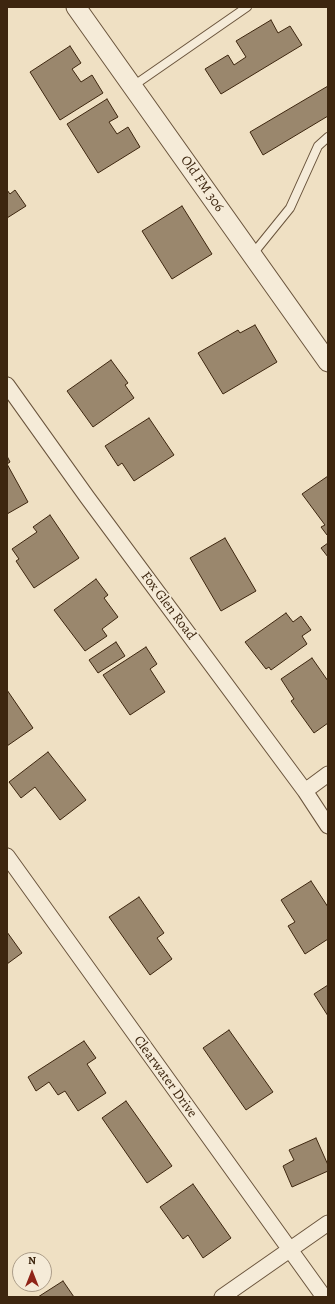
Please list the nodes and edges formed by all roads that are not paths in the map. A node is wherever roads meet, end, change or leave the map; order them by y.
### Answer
1 (76, 7) edge
2 (247, 7) edge
3 (133, 86) junction
4 (328, 137) edge
5 (252, 255) junction
6 (328, 362) edge
7 (7, 385) edge
8 (328, 774) edge
9 (305, 791) junction
10 (328, 826) edge
11 (7, 856) edge
12 (328, 1223) edge
13 (289, 1250) junction
14 (222, 1297) edge
15 (324, 1297) edge

1 - 3 street, Old FM 306
2 - 3 lane
3 - 5 street, Old FM 306
4 - 5 lane
5 - 6 street, Old FM 306
7 - 9 street, Fox Glen Road
8 - 9 street
9 - 10 street, Fox Glen Road
11 - 13 street, Clearwater Drive
12 - 13 street
13 - 14 street
13 - 15 street, Clearwater Drive

